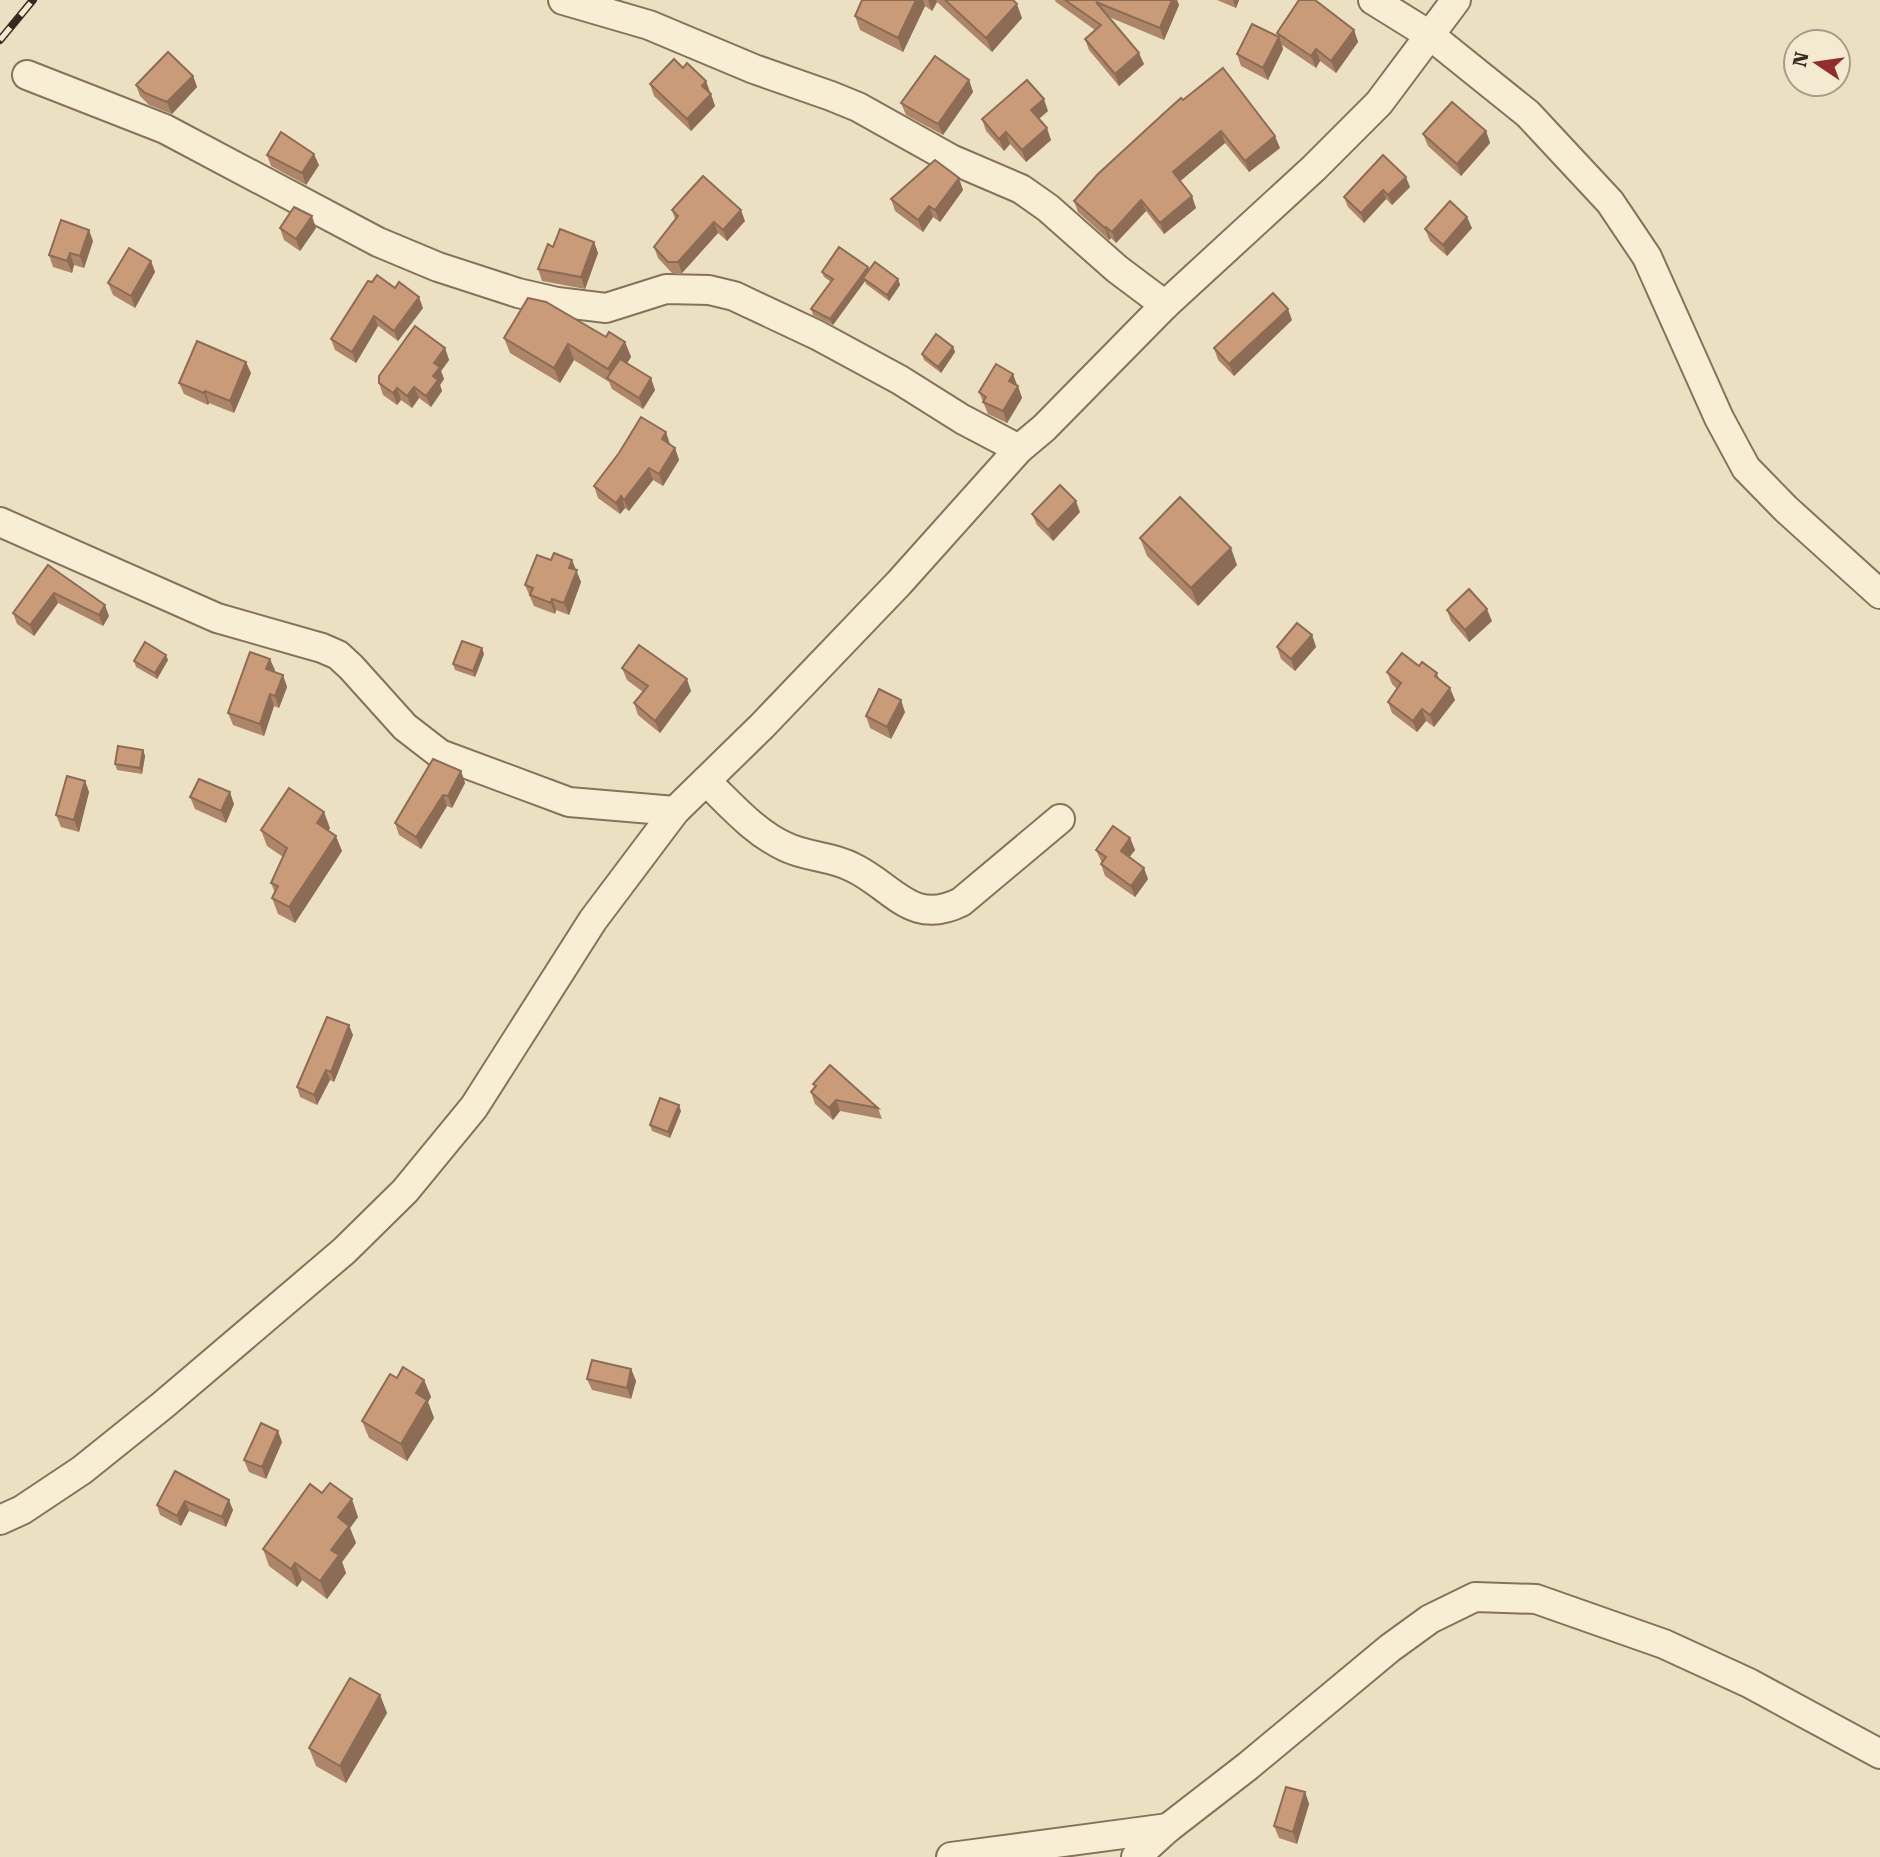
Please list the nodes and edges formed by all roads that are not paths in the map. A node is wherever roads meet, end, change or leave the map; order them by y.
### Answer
1 (564, 0) edge
2 (1373, 0) edge
3 (1456, 0) edge
4 (1431, 36) junction
5 (27, 75) dead end
6 (1165, 305) junction
7 (1019, 449) junction
8 (0, 522) edge
9 (1880, 594) edge
10 (706, 781) junction
11 (676, 811) junction
12 (1059, 819) dead end
13 (0, 1520) edge
14 (1880, 1754) edge
15 (1168, 1828) junction
16 (951, 1857) edge
17 (1136, 1857) edge

1 - 6 street
2 - 4 street
3 - 4 street
4 - 6 street
4 - 9 street
5 - 7 street
6 - 7 street
7 - 10 street
8 - 11 street
10 - 11 street
10 - 12 street
11 - 13 street
14 - 15 street
15 - 16 street
15 - 17 street

